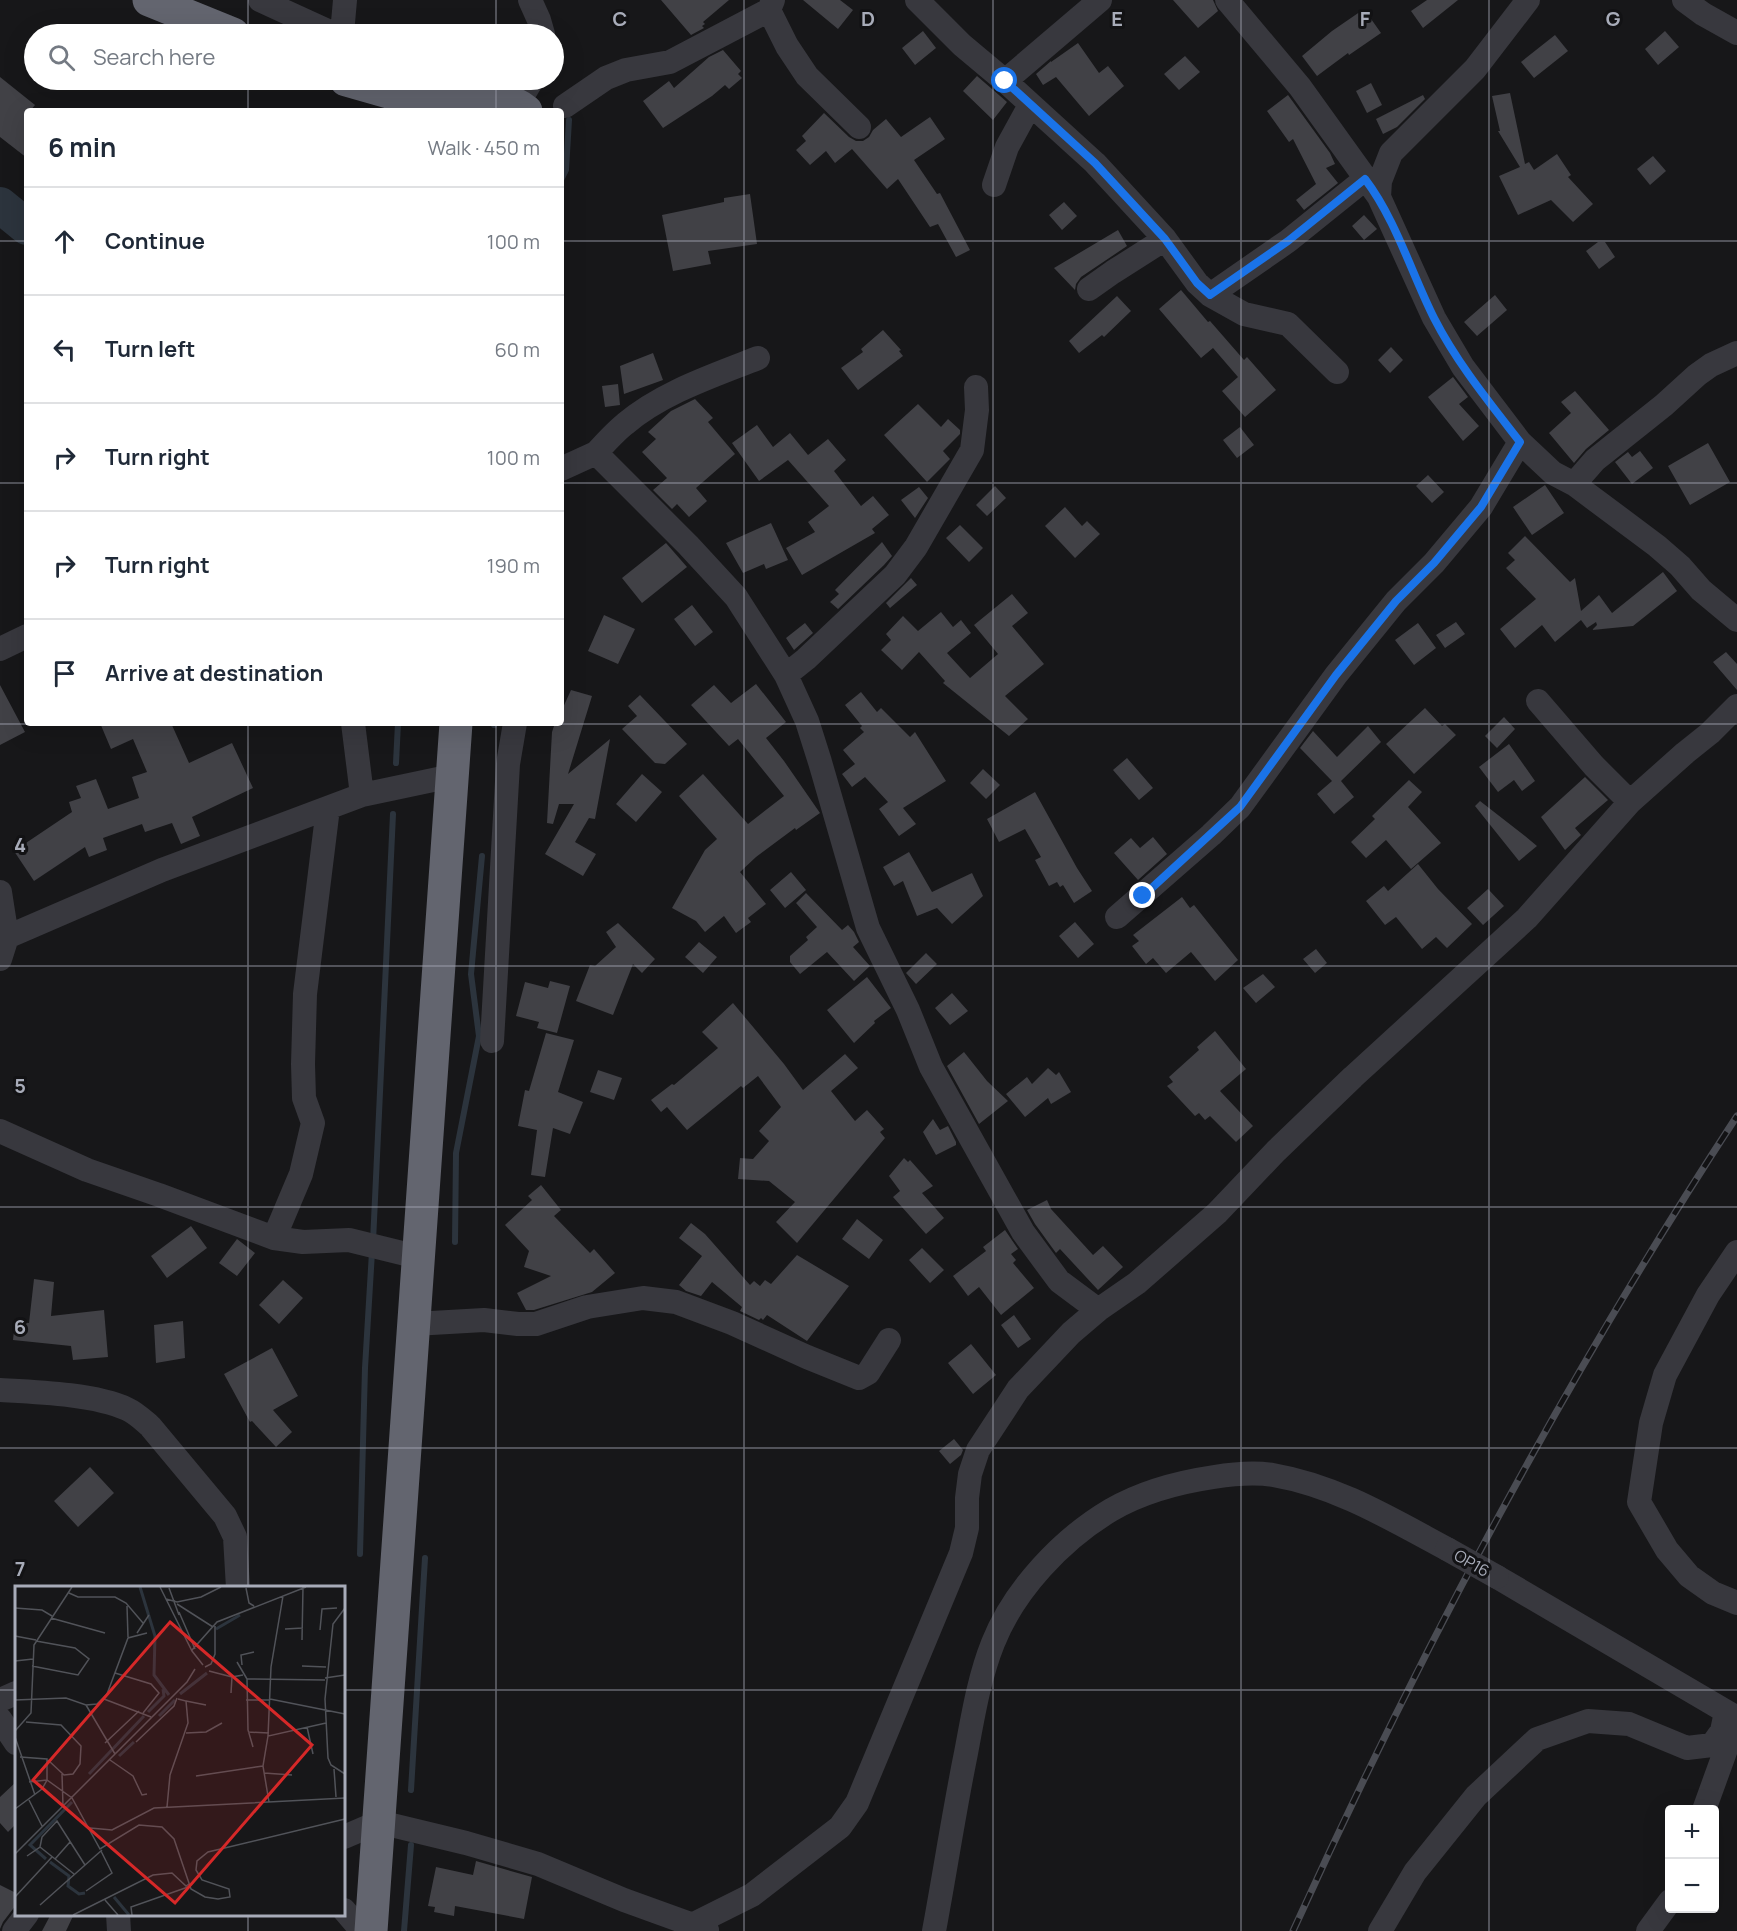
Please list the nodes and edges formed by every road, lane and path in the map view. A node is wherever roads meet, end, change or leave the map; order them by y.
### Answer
1 (149, 0) edge
2 (260, 0) edge
3 (345, 0) edge
4 (530, 0) edge
5 (917, 0) edge
6 (1100, 0) edge
7 (1227, 0) edge
8 (1528, 0) edge
9 (1684, 0) edge
10 (771, 5) edge
11 (208, 24) edge
12 (312, 24) edge
13 (343, 24) edge
14 (540, 24) edge
15 (1737, 33) edge
16 (1005, 81) junction
17 (353, 90) edge
18 (381, 90) edge
19 (506, 101) edge
20 (1030, 105) junction
21 (565, 106) dead end
22 (382, 108) edge
23 (859, 127) dead end
24 (994, 185) dead end
25 (1372, 188) junction
26 (1165, 239) junction
27 (1089, 289) dead end
28 (1210, 295) junction
29 (1737, 353) edge
30 (758, 358) dead end
31 (1337, 372) dead end
32 (975, 387) dead end
33 (1520, 442) junction
34 (596, 453) junction
35 (564, 468) edge
36 (1574, 484) junction
37 (1737, 620) edge
38 (24, 637) edge
39 (0, 649) edge
40 (786, 675) junction
41 (1538, 701) dead end
42 (1737, 706) edge
43 (353, 726) edge
44 (456, 726) edge
45 (514, 726) edge
46 (452, 776) junction
47 (362, 795) junction
48 (1630, 802) junction
49 (328, 808) junction
50 (0, 892) edge
51 (1117, 917) dead end
52 (4, 948) edge
53 (492, 1041) dead end
54 (0, 1131) edge
55 (274, 1238) junction
56 (1737, 1252) edge
57 (418, 1257) junction
58 (1098, 1310) junction
59 (414, 1324) junction
60 (889, 1340) dead end
61 (0, 1390) edge
62 (238, 1586) edge
63 (1737, 1603) edge
64 (15, 1693) edge
65 (0, 1700) edge
66 (1733, 1717) edge
67 (0, 1719) edge
68 (15, 1742) edge
69 (1705, 1805) edge
70 (379, 1822) junction
71 (345, 1837) edge
72 (1665, 1907) edge
73 (345, 1911) edge
74 (25, 1916) edge
75 (118, 1916) edge
76 (702, 1928) edge
77 (14, 1931) edge
78 (119, 1931) edge
79 (362, 1931) edge
80 (371, 1931) edge
81 (934, 1931) edge
82 (1380, 1931) edge
83 (1648, 1931) edge

1 - 11 highway
2 - 12 street
3 - 13 street
4 - 14 street
5 - 16 street
6 - 16 street
7 - 25 street
8 - 25 street
9 - 15 street
10 - 21 street
10 - 23 street
16 - 20 street
17 - 22 highway
18 - 19 highway
20 - 24 street
20 - 26 street
25 - 28 street
25 - 33 street
26 - 27 street
26 - 28 street
28 - 31 street
29 - 36 street
30 - 34 street
32 - 40 street
33 - 36 street
33 - 51 street
34 - 35 street
34 - 40 street
36 - 37 street
38 - 39 street
40 - 58 street
41 - 48 street
42 - 48 street
43 - 47 street
44 - 46 highway
45 - 53 street
46 - 47 street
46 - 57 highway
47 - 49 street
48 - 58 street
49 - 52 street
49 - 55 street
50 - 52 street
54 - 55 street
55 - 57 street
56 - 63 street
57 - 59 highway
58 - 76 street
59 - 60 street
59 - 70 highway
61 - 62 street
64 - 65 street
66 - 69 street
66 - 81 street, OP16, bridge
66 - 82 street
67 - 68 street
70 - 71 street
70 - 76 street
70 - 80 highway
72 - 83 street
73 - 79 street
74 - 77 street
75 - 78 street

